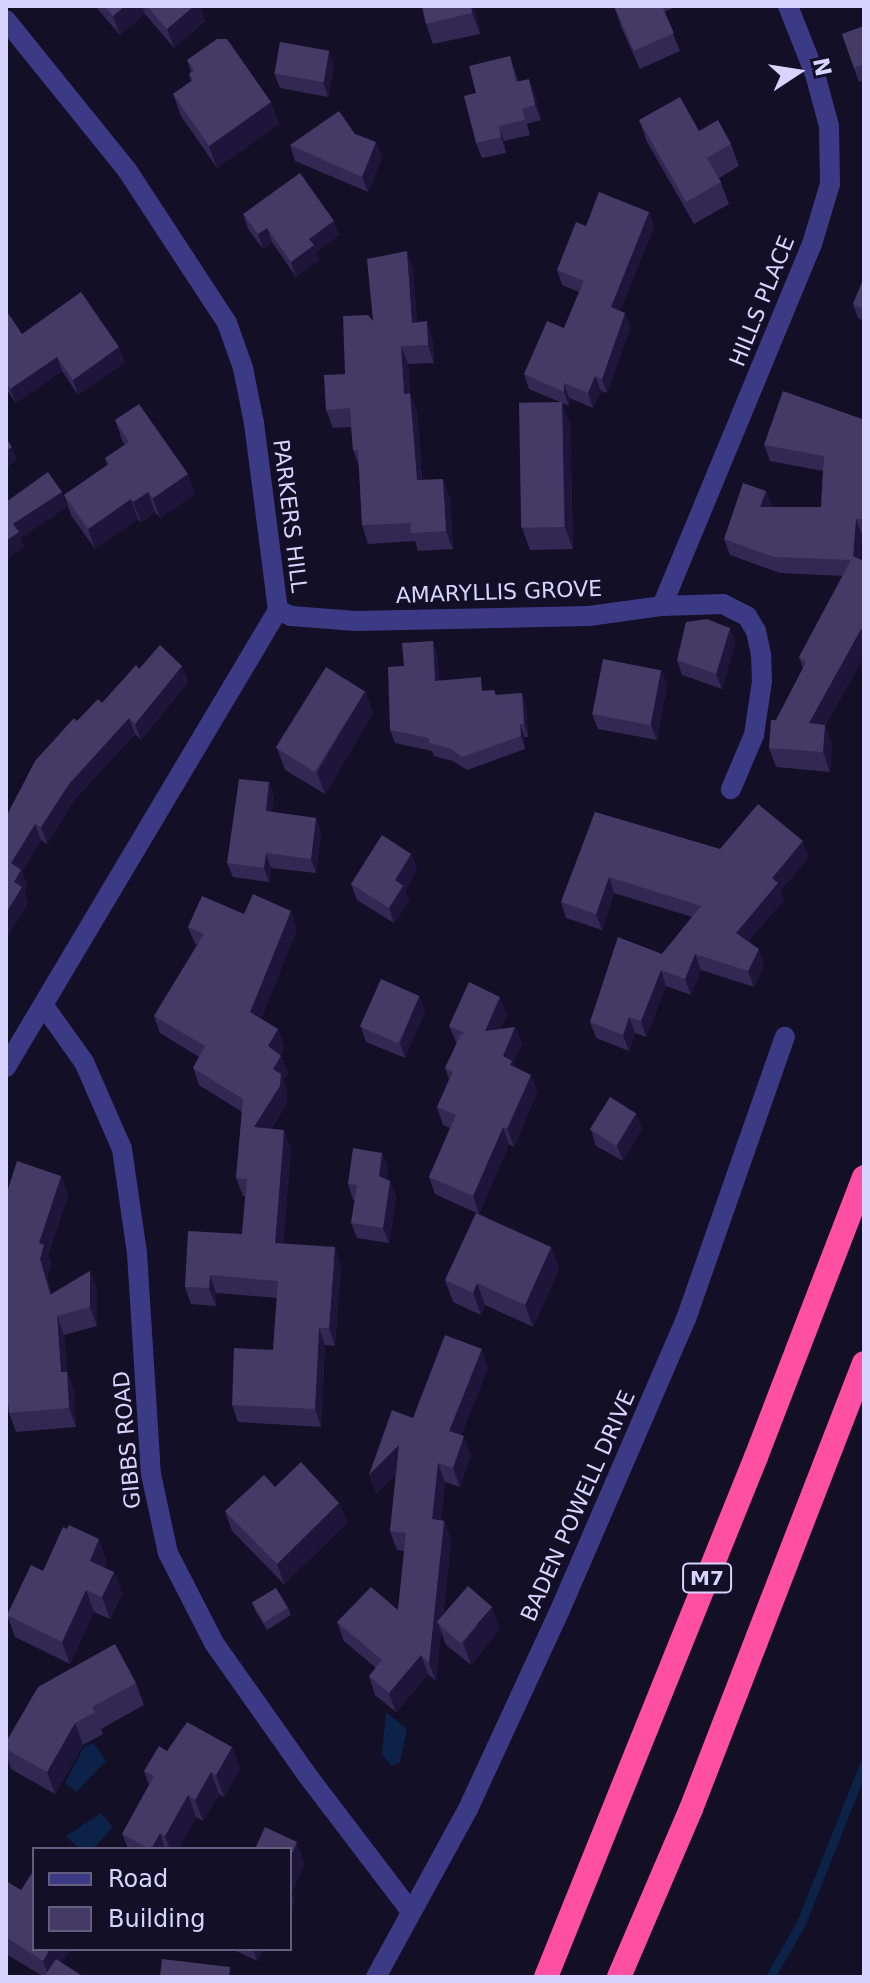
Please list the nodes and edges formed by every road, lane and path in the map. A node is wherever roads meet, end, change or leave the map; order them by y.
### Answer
1 (788, 6) edge
2 (6, 20) edge
3 (662, 606) junction
4 (278, 610) junction
5 (731, 789) dead end
6 (44, 1006) junction
7 (785, 1037) dead end
8 (6, 1067) edge
9 (864, 1177) edge
10 (864, 1363) edge
11 (410, 1910) junction
12 (376, 1977) edge
13 (546, 1977) edge
14 (619, 1977) edge

1 - 3 street, HILLS PLACE
2 - 4 street, PARKERS HILL
3 - 4 street, AMARYLLIS GROVE
3 - 5 street, AMARYLLIS GROVE
4 - 6 street, PARKERS HILL
6 - 8 street, PARKERS HILL
6 - 11 street, GIBBS ROAD
7 - 11 street, BADEN POWELL DRIVE
9 - 13 highway, M7
10 - 14 highway
11 - 12 street, BADEN POWELL DRIVE

